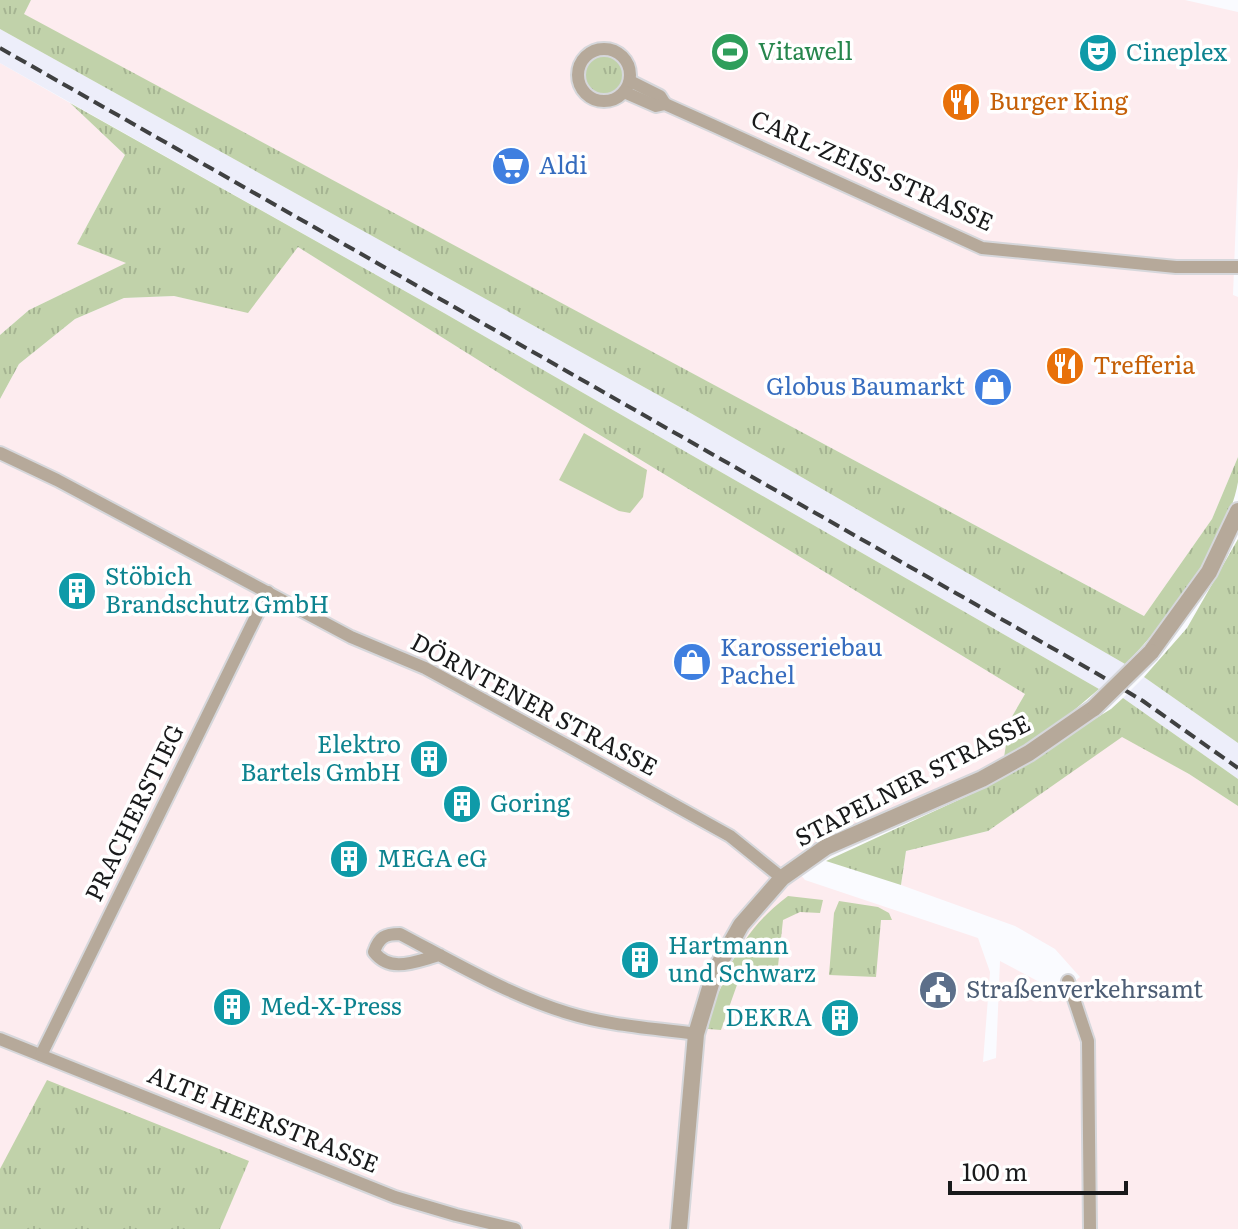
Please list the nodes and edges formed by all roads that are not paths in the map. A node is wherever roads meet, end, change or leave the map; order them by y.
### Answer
1 (627, 86) junction
2 (1238, 267) edge
3 (1211, 268) junction
4 (1238, 273) edge
5 (0, 453) edge
6 (1238, 511) edge
7 (268, 592) junction
8 (782, 878) junction
9 (440, 955) junction
10 (1068, 981) dead end
11 (696, 1034) junction
12 (0, 1039) edge
13 (41, 1055) junction
14 (515, 1229) edge
15 (679, 1229) edge
16 (1090, 1229) edge

1 - 1 street
1 - 3 street, CARL-ZEISS-STRASSE
2 - 3 street, CARL-ZEISS-STRASSE
3 - 4 street, CARL-ZEISS-STRASSE
5 - 7 street, DÖRNTENER STRASSE
6 - 8 street, STAPELNER STRASSE, bridge
7 - 8 street, DÖRNTENER STRASSE
7 - 13 street, PRACHERSTIEG
8 - 11 street, STAPELNER STRASSE
9 - 9 street
9 - 11 street
10 - 16 street
11 - 15 street, STAPELNER STRASSE
12 - 13 street, ALTE HEERSTRASSE
13 - 14 street, ALTE HEERSTRASSE

